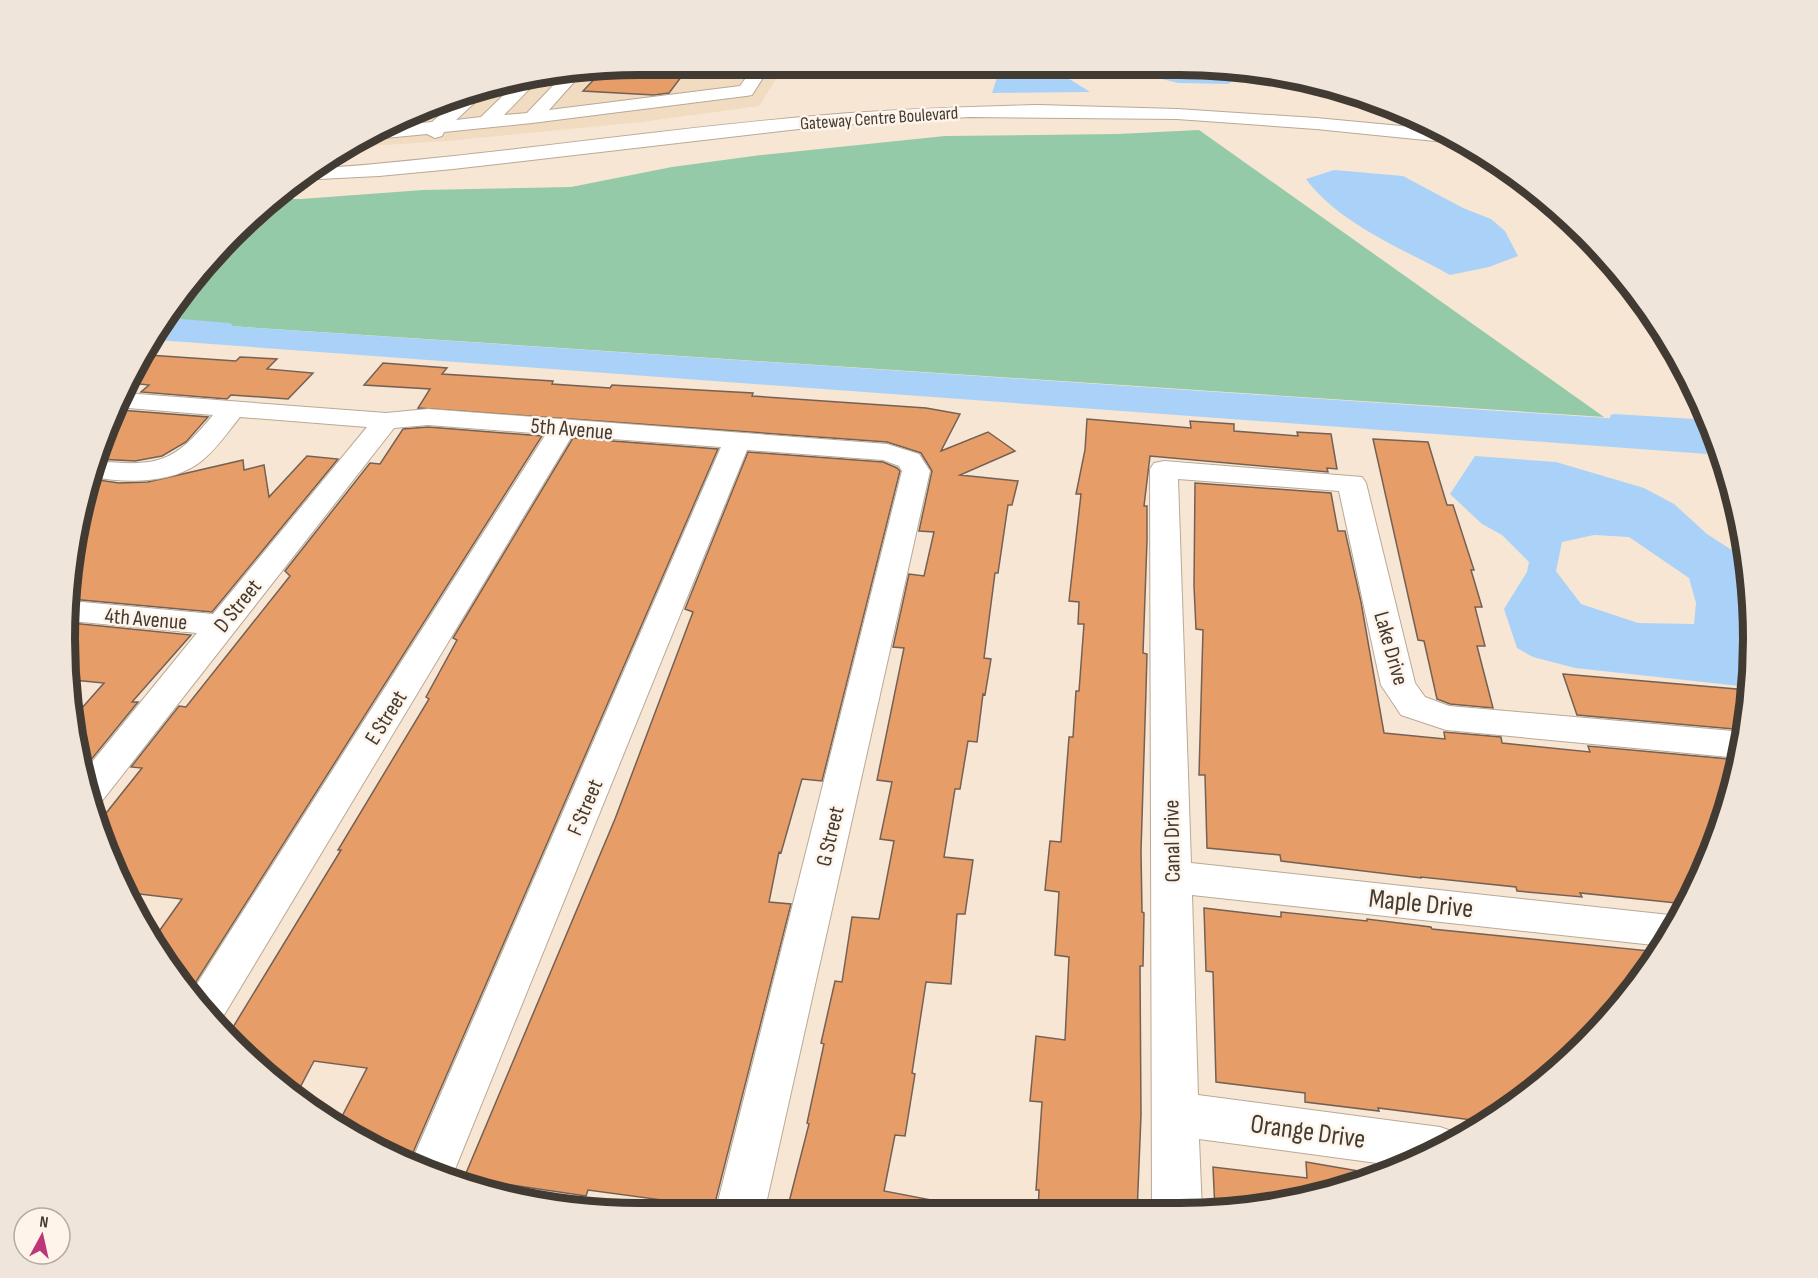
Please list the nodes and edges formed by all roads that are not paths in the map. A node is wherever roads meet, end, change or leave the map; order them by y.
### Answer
1 (756, 75) edge
2 (568, 80) edge
3 (521, 88) edge
4 (746, 91) junction
5 (463, 103) edge
6 (759, 114) junction
7 (531, 118) junction
8 (1397, 119) edge
9 (486, 123) junction
10 (436, 128) junction
11 (399, 129) edge
12 (1431, 134) edge
13 (430, 160) junction
14 (341, 161) edge
15 (322, 173) edge
16 (128, 401) edge
17 (233, 409) junction
18 (386, 421) junction
19 (564, 427) junction
20 (737, 441) junction
21 (909, 460) joint
22 (1164, 469) joint
23 (101, 470) edge
24 (76, 611) edge
25 (221, 625) junction
26 (1733, 744) edge
27 (93, 781) edge
28 (1171, 877) junction
29 (1662, 929) edge
30 (209, 1003) edge
31 (1175, 1114) junction
32 (1424, 1147) edge
33 (434, 1164) edge
34 (743, 1203) edge
35 (1177, 1203) edge

1 - 4 street
2 - 7 street
3 - 9 street
4 - 6 street
4 - 7 street
5 - 10 street
6 - 8 street, Gateway Centre Boulevard
6 - 13 street, Gateway Centre Boulevard
7 - 9 street
9 - 10 street
10 - 11 street
10 - 13 street
12 - 13 street, Gateway Centre Boulevard
13 - 14 street, Gateway Centre Boulevard
13 - 15 street, Gateway Centre Boulevard
16 - 17 street, 5th Avenue
17 - 18 street, 5th Avenue
17 - 23 street
18 - 19 street, 5th Avenue
18 - 25 street, D Street
19 - 20 street, 5th Avenue
19 - 30 street, E Street
20 - 21 street, 5th Avenue
20 - 33 street, F Street
21 - 34 street, G Street
22 - 26 street, Lake Drive
22 - 28 street, Canal Drive
24 - 25 street, 4th Avenue
25 - 27 street, D Street
28 - 29 street, Maple Drive
28 - 31 street, Canal Drive
31 - 32 street, Orange Drive
31 - 35 street, Canal Drive

